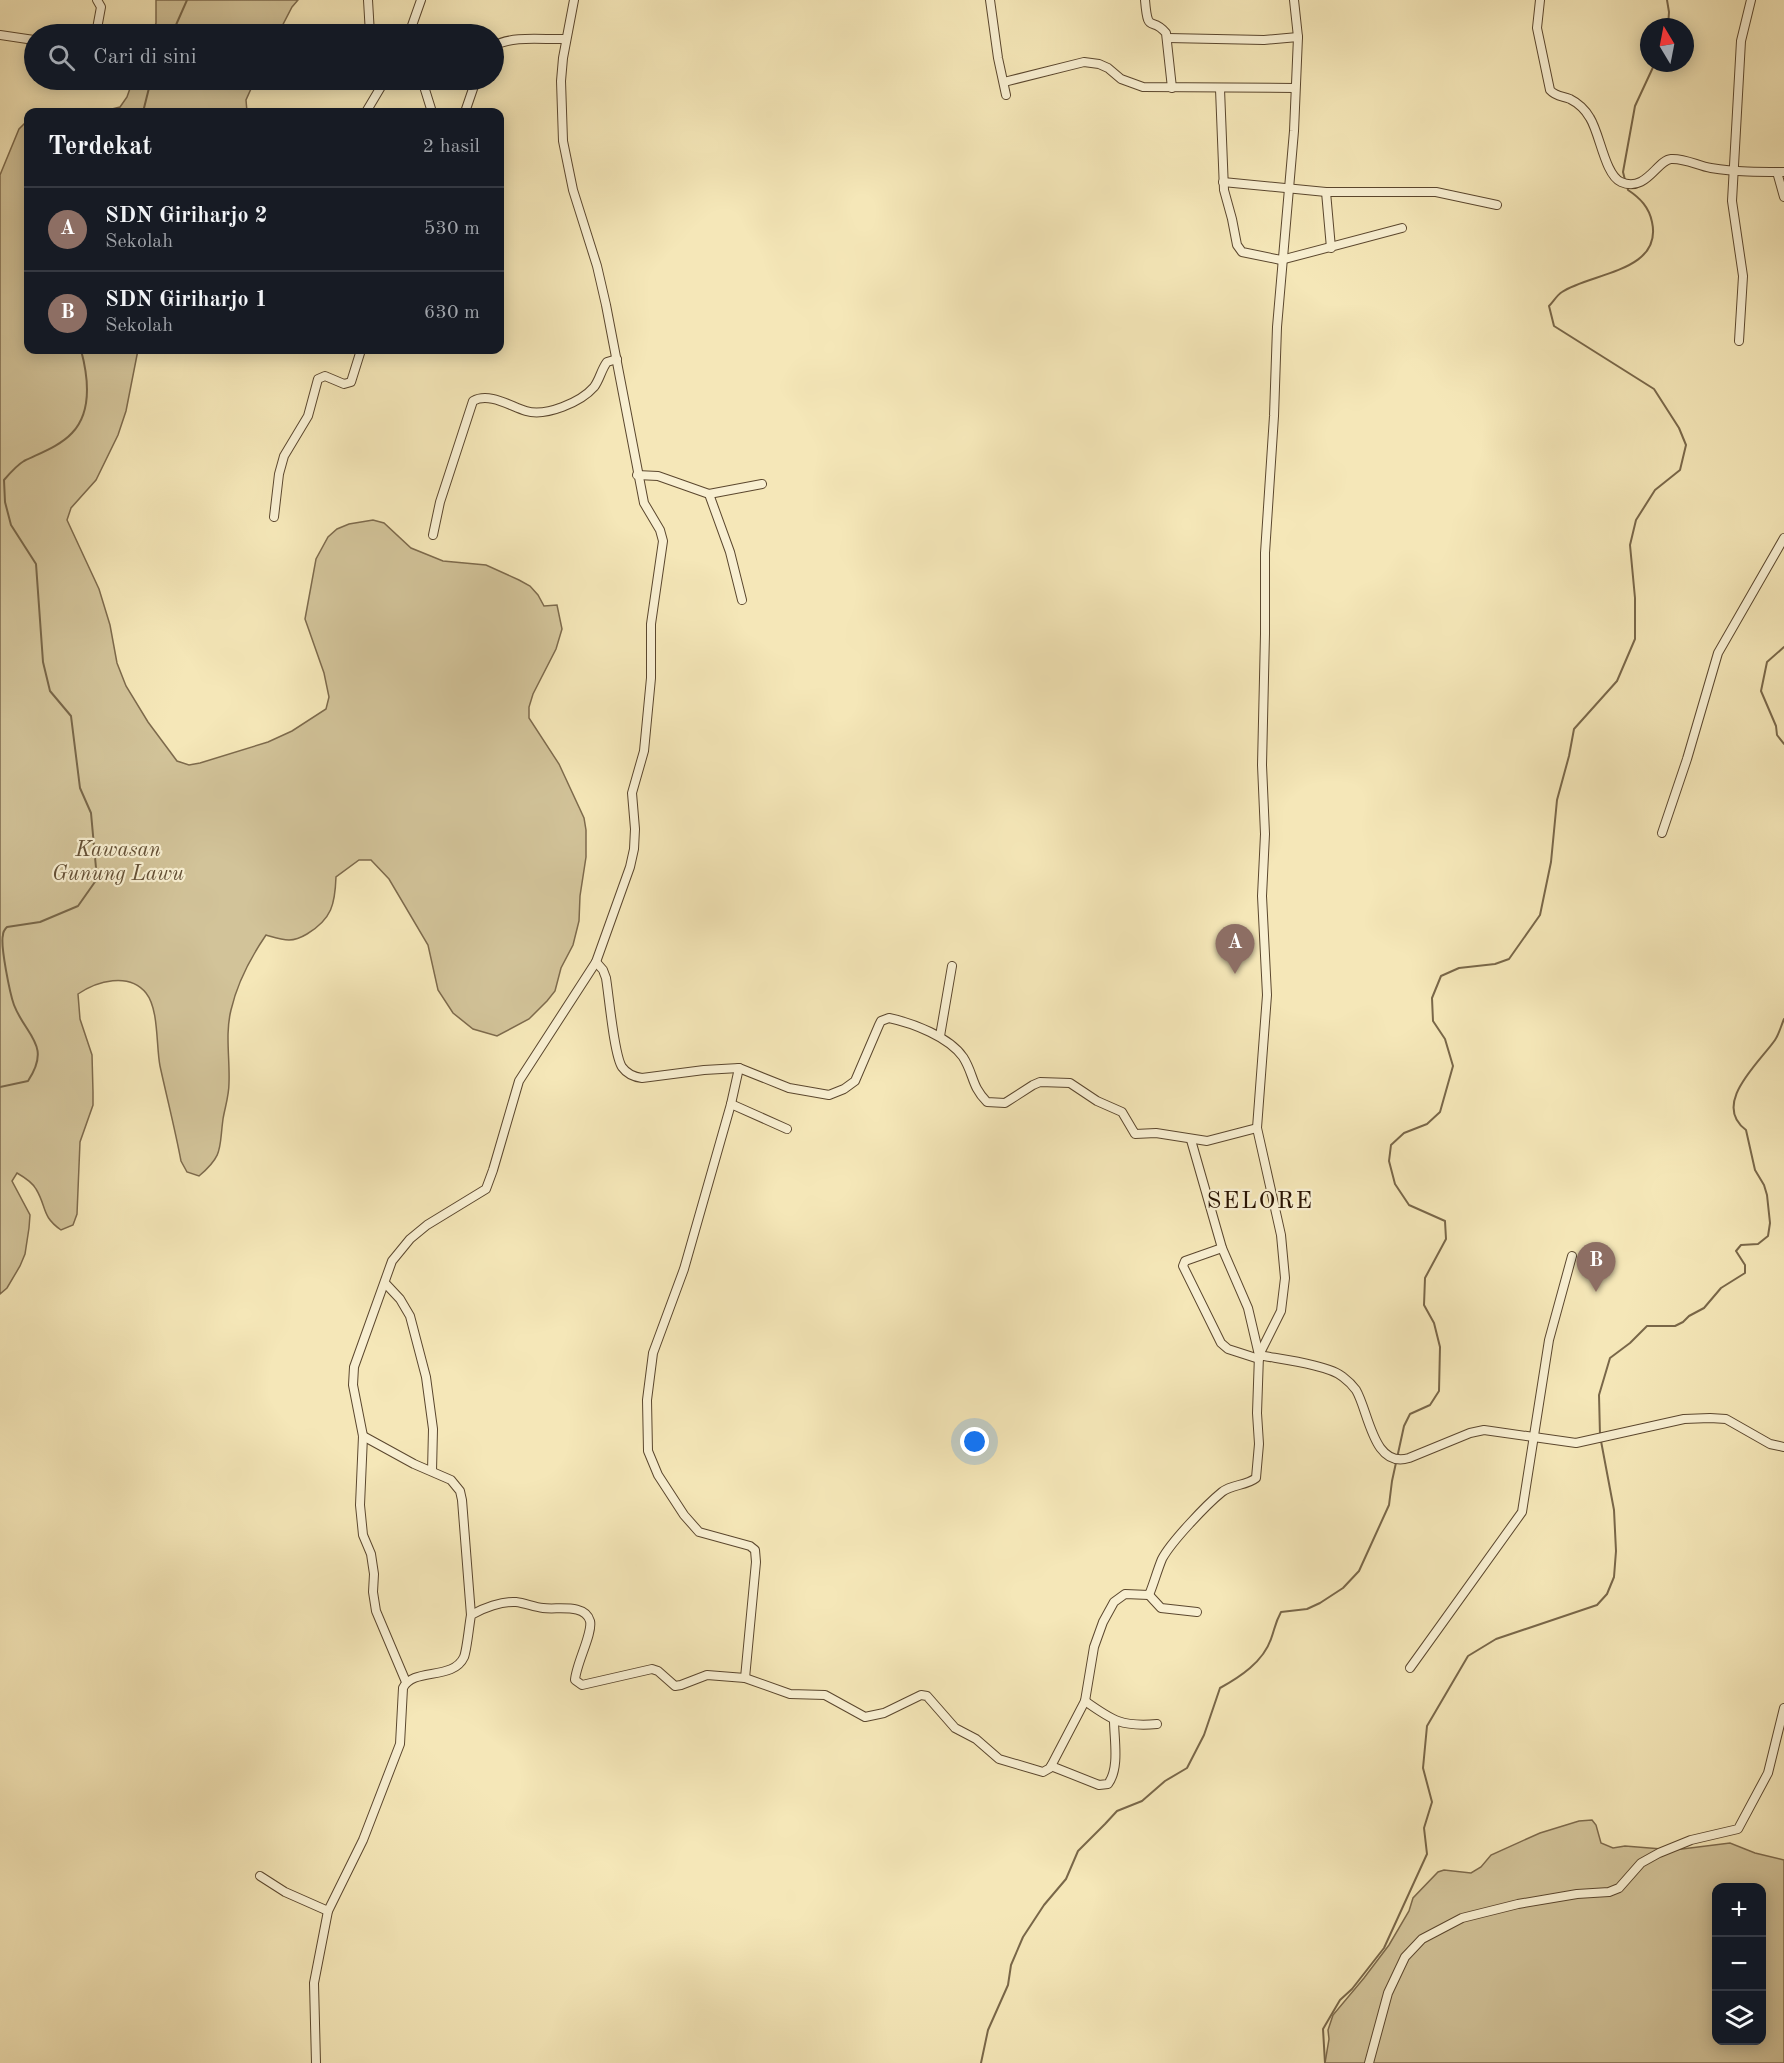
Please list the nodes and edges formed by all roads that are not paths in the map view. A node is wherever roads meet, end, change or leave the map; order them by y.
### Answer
1 (97, 0) edge
2 (368, 0) edge
3 (422, 0) edge
4 (574, 0) edge
5 (990, 0) edge
6 (1145, 0) edge
7 (1294, 0) edge
8 (1540, 0) edge
9 (1751, 0) edge
10 (98, 24) edge
11 (369, 24) edge
12 (413, 24) edge
13 (0, 35) edge
14 (1298, 37) junction
15 (1168, 38) junction
16 (24, 39) edge
17 (566, 39) junction
18 (504, 41) edge
19 (1004, 82) junction
20 (1172, 88) junction
21 (1295, 88) junction
22 (1220, 89) junction
23 (379, 90) edge
24 (425, 90) edge
25 (473, 90) edge
26 (1006, 95) dead end
27 (368, 108) edge
28 (431, 108) edge
29 (466, 108) edge
30 (1734, 172) junction
31 (1780, 172) edge
32 (1223, 182) junction
33 (1288, 189) junction
34 (1326, 192) junction
35 (1784, 197) edge
36 (1497, 205) dead end
37 (1402, 228) dead end
38 (1331, 248) junction
39 (1281, 260) junction
40 (1739, 341) dead end
41 (360, 354) edge
42 (617, 359) junction
43 (637, 475) junction
44 (762, 484) dead end
45 (709, 494) junction
46 (274, 518) dead end
47 (433, 534) dead end
48 (1784, 538) edge
49 (742, 600) dead end
50 (1662, 833) dead end
51 (596, 962) junction
52 (952, 966) dead end
53 (940, 1036) junction
54 (739, 1068) junction
55 (731, 1104) junction
56 (1257, 1128) junction
57 (787, 1129) dead end
58 (1191, 1140) junction
59 (1222, 1248) junction
60 (1572, 1256) dead end
61 (385, 1283) junction
62 (1259, 1357) junction
63 (363, 1436) junction
64 (1533, 1437) junction
65 (1784, 1447) edge
66 (432, 1471) junction
67 (1149, 1595) junction
68 (1197, 1612) dead end
69 (471, 1615) junction
70 (1410, 1668) dead end
71 (745, 1678) junction
72 (406, 1682) junction
73 (1085, 1701) junction
74 (1784, 1708) edge
75 (1114, 1720) junction
76 (1157, 1724) dead end
77 (1051, 1766) junction
78 (260, 1876) dead end
79 (328, 1911) junction
80 (316, 2063) edge
81 (1369, 2063) edge

1 - 10 street
2 - 11 street
3 - 12 street
4 - 17 street
5 - 19 street
6 - 15 street
7 - 14 street
8 - 30 street
9 - 30 street
13 - 16 street
14 - 15 street
14 - 21 street
15 - 20 street
17 - 18 street
17 - 42 street
19 - 20 street
19 - 26 street
20 - 22 street
21 - 22 street
21 - 33 street
22 - 32 street
23 - 27 street
24 - 28 street
25 - 29 street
30 - 31 street
30 - 40 street
31 - 35 street
32 - 33 street
32 - 39 street
33 - 34 street
33 - 39 street
34 - 36 street
34 - 38 street
37 - 38 street
38 - 39 street
39 - 56 street
41 - 46 street
42 - 43 street
42 - 47 street
43 - 45 street
43 - 51 street
44 - 45 street
45 - 49 street
48 - 50 street
51 - 54 street
51 - 61 street
52 - 53 street
53 - 54 street
53 - 58 street
54 - 55 street
55 - 57 street
55 - 71 street
56 - 58 street
56 - 62 street
58 - 59 street
59 - 62 street
59 - 62 street
60 - 64 street
61 - 63 street
61 - 66 street
62 - 64 street
62 - 67 street
63 - 66 street
63 - 72 street
64 - 65 street
64 - 70 street
66 - 69 street
67 - 68 street
67 - 73 street
69 - 71 street
69 - 72 street
71 - 77 street
72 - 79 street
73 - 75 street
73 - 77 street
74 - 81 street
75 - 76 street
75 - 77 street
78 - 79 street
79 - 80 street

